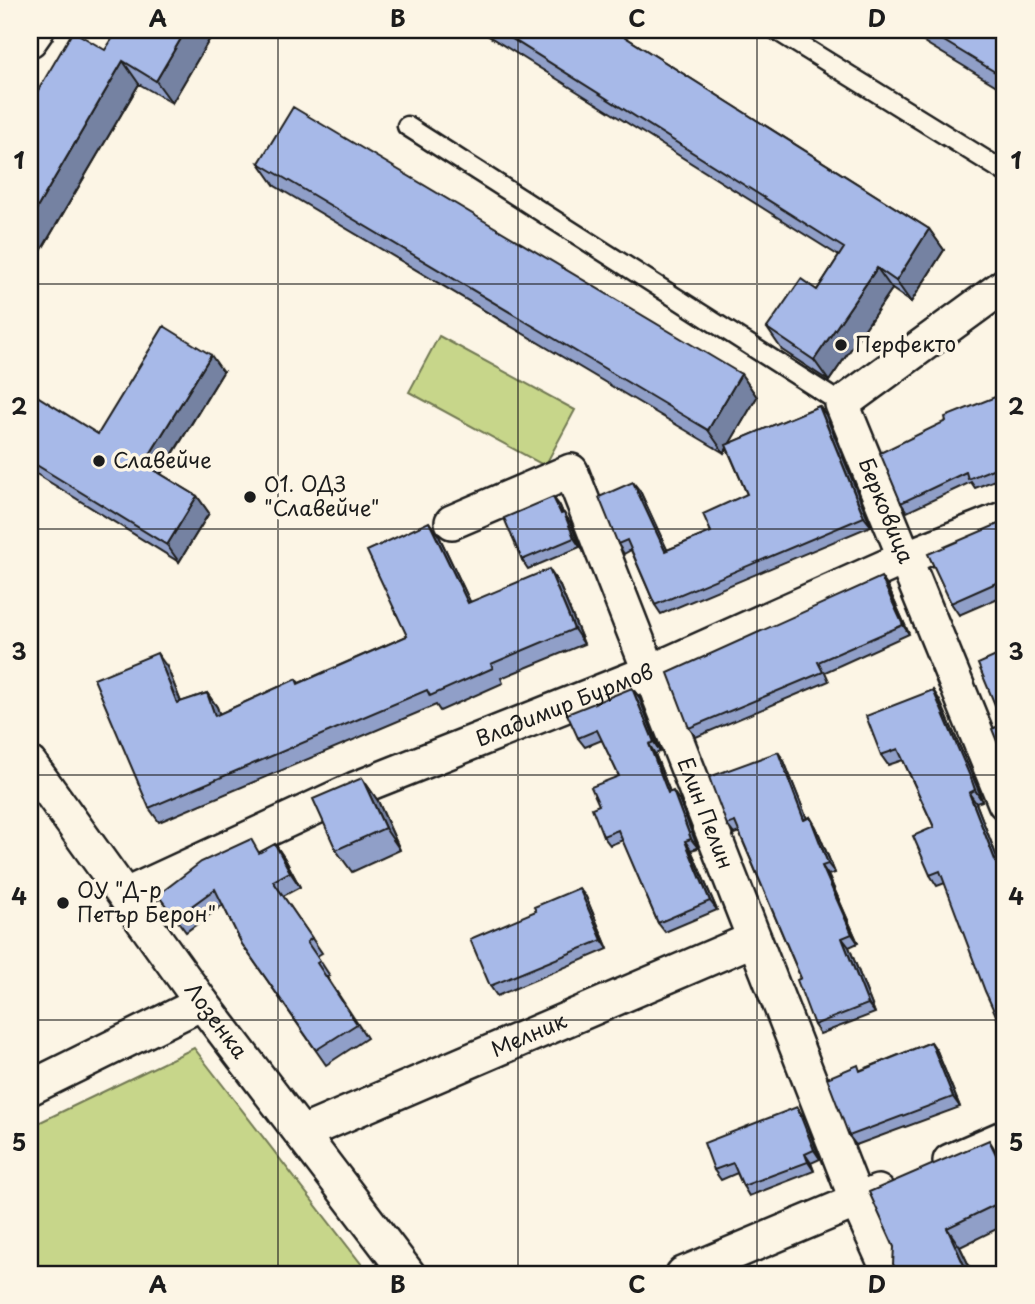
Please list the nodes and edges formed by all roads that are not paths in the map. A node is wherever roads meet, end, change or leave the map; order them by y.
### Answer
1 (37, 30) edge
2 (776, 30) edge
3 (30, 40) edge
4 (407, 126) dead end
5 (1005, 172) edge
6 (1005, 285) edge
7 (842, 404) junction
8 (1005, 518) edge
9 (452, 522) dead end
10 (905, 558) junction
11 (652, 671) junction
12 (30, 764) edge
13 (1005, 803) edge
14 (126, 895) junction
15 (754, 939) junction
16 (202, 1003) junction
17 (30, 1088) edge
18 (302, 1133) junction
19 (1005, 1137) edge
20 (857, 1201) junction
21 (408, 1274) edge
22 (683, 1274) edge
23 (890, 1274) edge

1 - 3 street
2 - 5 lane
4 - 7 lane
6 - 7 street
7 - 10 street, Берковица
8 - 10 street, Владимир Бурмов
9 - 11 street, Елин Пелин
10 - 11 street, Владимир Бурмов
10 - 13 street, Берковица
11 - 14 street, Владимир Бурмов
11 - 15 street, Елин Пелин
12 - 14 street, Лозенка
14 - 16 street, Лозенка
15 - 18 street, Мелник
15 - 20 street, Елин Пелин
16 - 17 street
16 - 18 street, Лозенка
18 - 21 street, Лозенка
19 - 20 street
20 - 22 street
20 - 23 street, Елин Пелин

